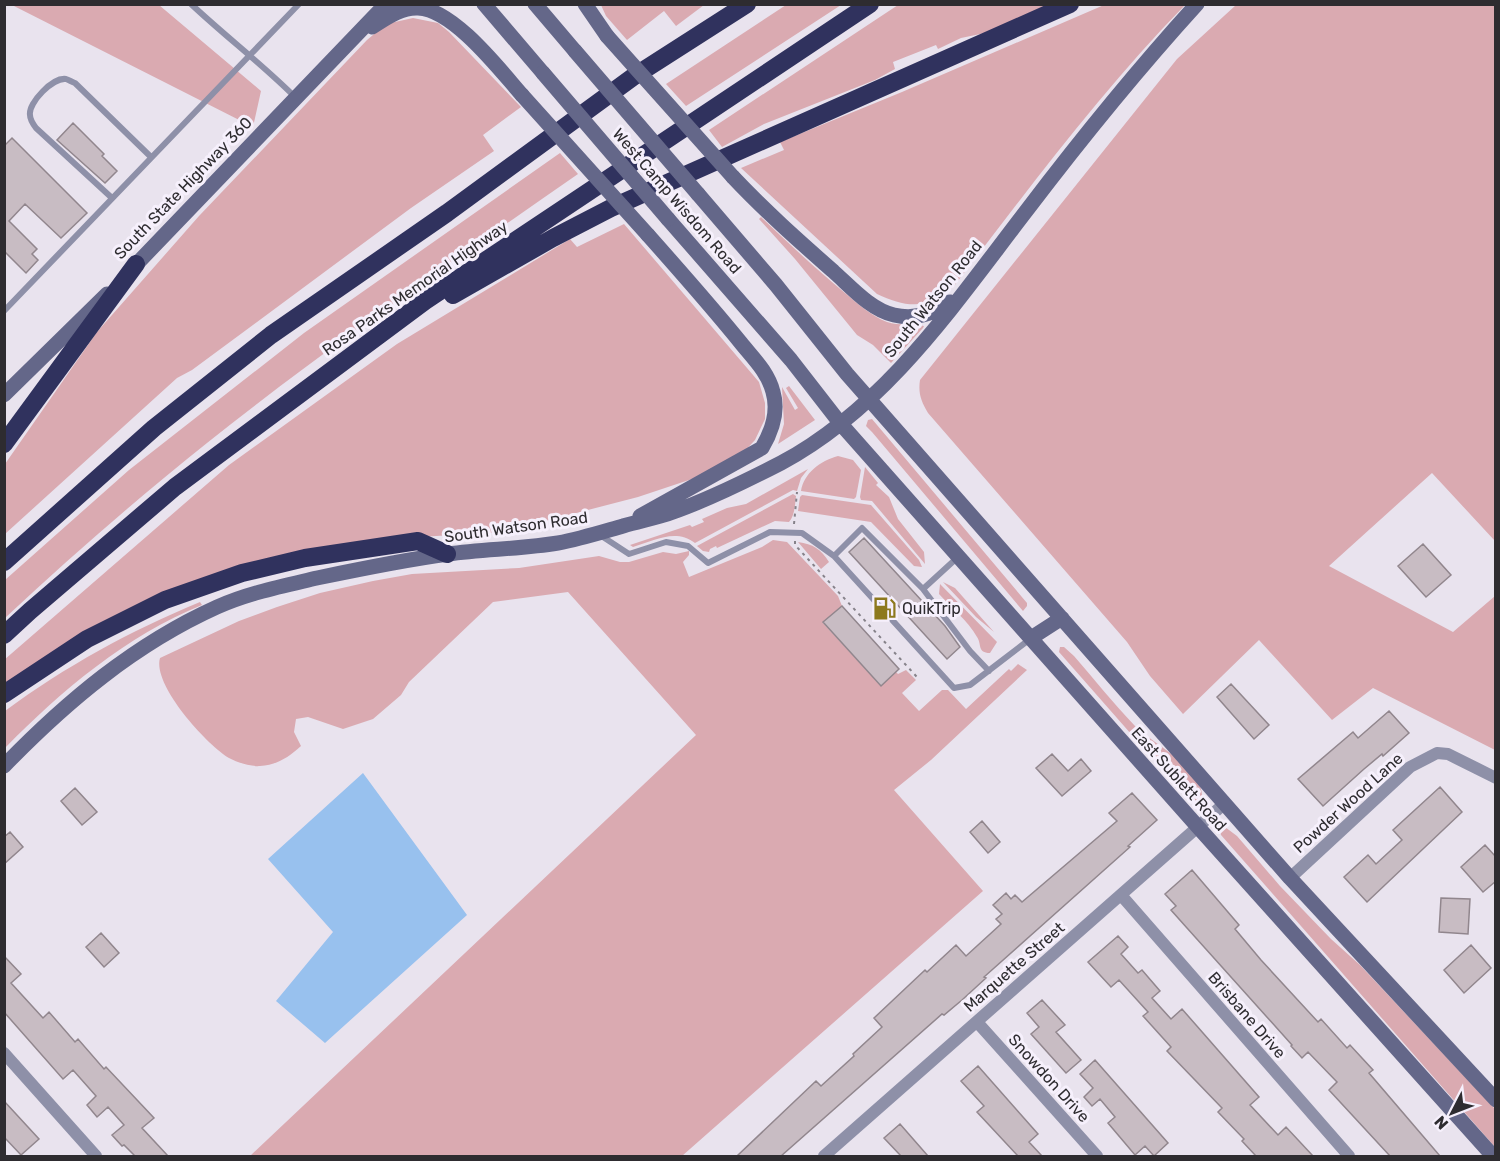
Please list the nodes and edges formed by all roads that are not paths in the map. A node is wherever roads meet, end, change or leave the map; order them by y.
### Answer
1 (191, 4) edge
2 (299, 4) edge
3 (386, 4) edge
4 (484, 4) edge
5 (535, 4) edge
6 (585, 4) edge
7 (723, 4) edge
8 (747, 4) edge
9 (870, 4) edge
10 (1070, 4) edge
11 (1197, 4) edge
12 (354, 37) junction
13 (249, 55) junction
14 (633, 77) junction
15 (296, 97) junction
16 (151, 157) junction
17 (112, 198) junction
18 (136, 264) junction
19 (964, 292) junction
20 (425, 301) junction
21 (4, 311) edge
22 (4, 395) edge
23 (870, 399) junction
24 (840, 423) junction
25 (4, 444) edge
26 (622, 526) junction
27 (598, 534) junction
28 (447, 554) junction
29 (834, 556) junction
30 (959, 556) junction
31 (4, 562) edge
32 (923, 589) junction
33 (1062, 618) junction
34 (4, 635) edge
35 (1031, 638) junction
36 (989, 671) junction
37 (4, 694) edge
38 (4, 766) edge
39 (1496, 778) edge
40 (1225, 803) junction
41 (1198, 827) junction
42 (1290, 878) junction
43 (1121, 895) junction
44 (976, 1022) junction
45 (4, 1053) edge
46 (1496, 1100) edge
47 (836, 1146) junction
48 (96, 1156) edge
49 (824, 1156) edge
50 (846, 1156) edge
51 (1097, 1156) edge
52 (1349, 1156) edge
53 (1493, 1156) edge

1 - 13 lane
2 - 13 lane
3 - 12 main road, South State Highway 360
4 - 24 main road, West Camp Wisdom Road, bridge
5 - 23 main road, West Camp Wisdom Road, bridge
6 - 19 main road, bridge
7 - 14 highway
8 - 14 highway
9 - 20 highway, Rosa Parks Memorial Highway
10 - 20 highway
11 - 19 main road, South Watson Road
12 - 15 main road, South State Highway 360
12 - 26 main road, bridge
13 - 15 lane
13 - 16 lane
14 - 31 highway
15 - 18 main road, South State Highway 360
16 - 17 lane
16 - 17 lane
17 - 21 lane
18 - 22 main road, South State Highway 360
18 - 25 highway
19 - 23 main road, South Watson Road
20 - 34 highway, Rosa Parks Memorial Highway
23 - 24 main road, South Watson Road
23 - 33 main road, East Sublett Road
24 - 26 main road, South Watson Road
24 - 30 main road, East Sublett Road
26 - 27 main road, South Watson Road
27 - 28 main road, South Watson Road
27 - 29 lane
28 - 37 highway
28 - 38 main road, South Watson Road
29 - 32 lane
29 - 36 lane
30 - 32 lane
30 - 35 main road, East Sublett Road
32 - 36 lane
33 - 35 main road
33 - 40 main road, East Sublett Road
35 - 36 lane
35 - 41 main road, East Sublett Road
39 - 42 street, Powder Wood Lane
40 - 41 street, Marquette Street
40 - 42 main road, East Sublett Road
41 - 43 street, Marquette Street
41 - 53 main road, East Sublett Road
42 - 46 main road, East Sublett Road
43 - 44 street, Marquette Street
43 - 52 street, Brisbane Drive
44 - 47 street, Marquette Street
44 - 51 street, Snowdon Drive
45 - 48 street
47 - 49 street, Marquette Street
47 - 50 street

